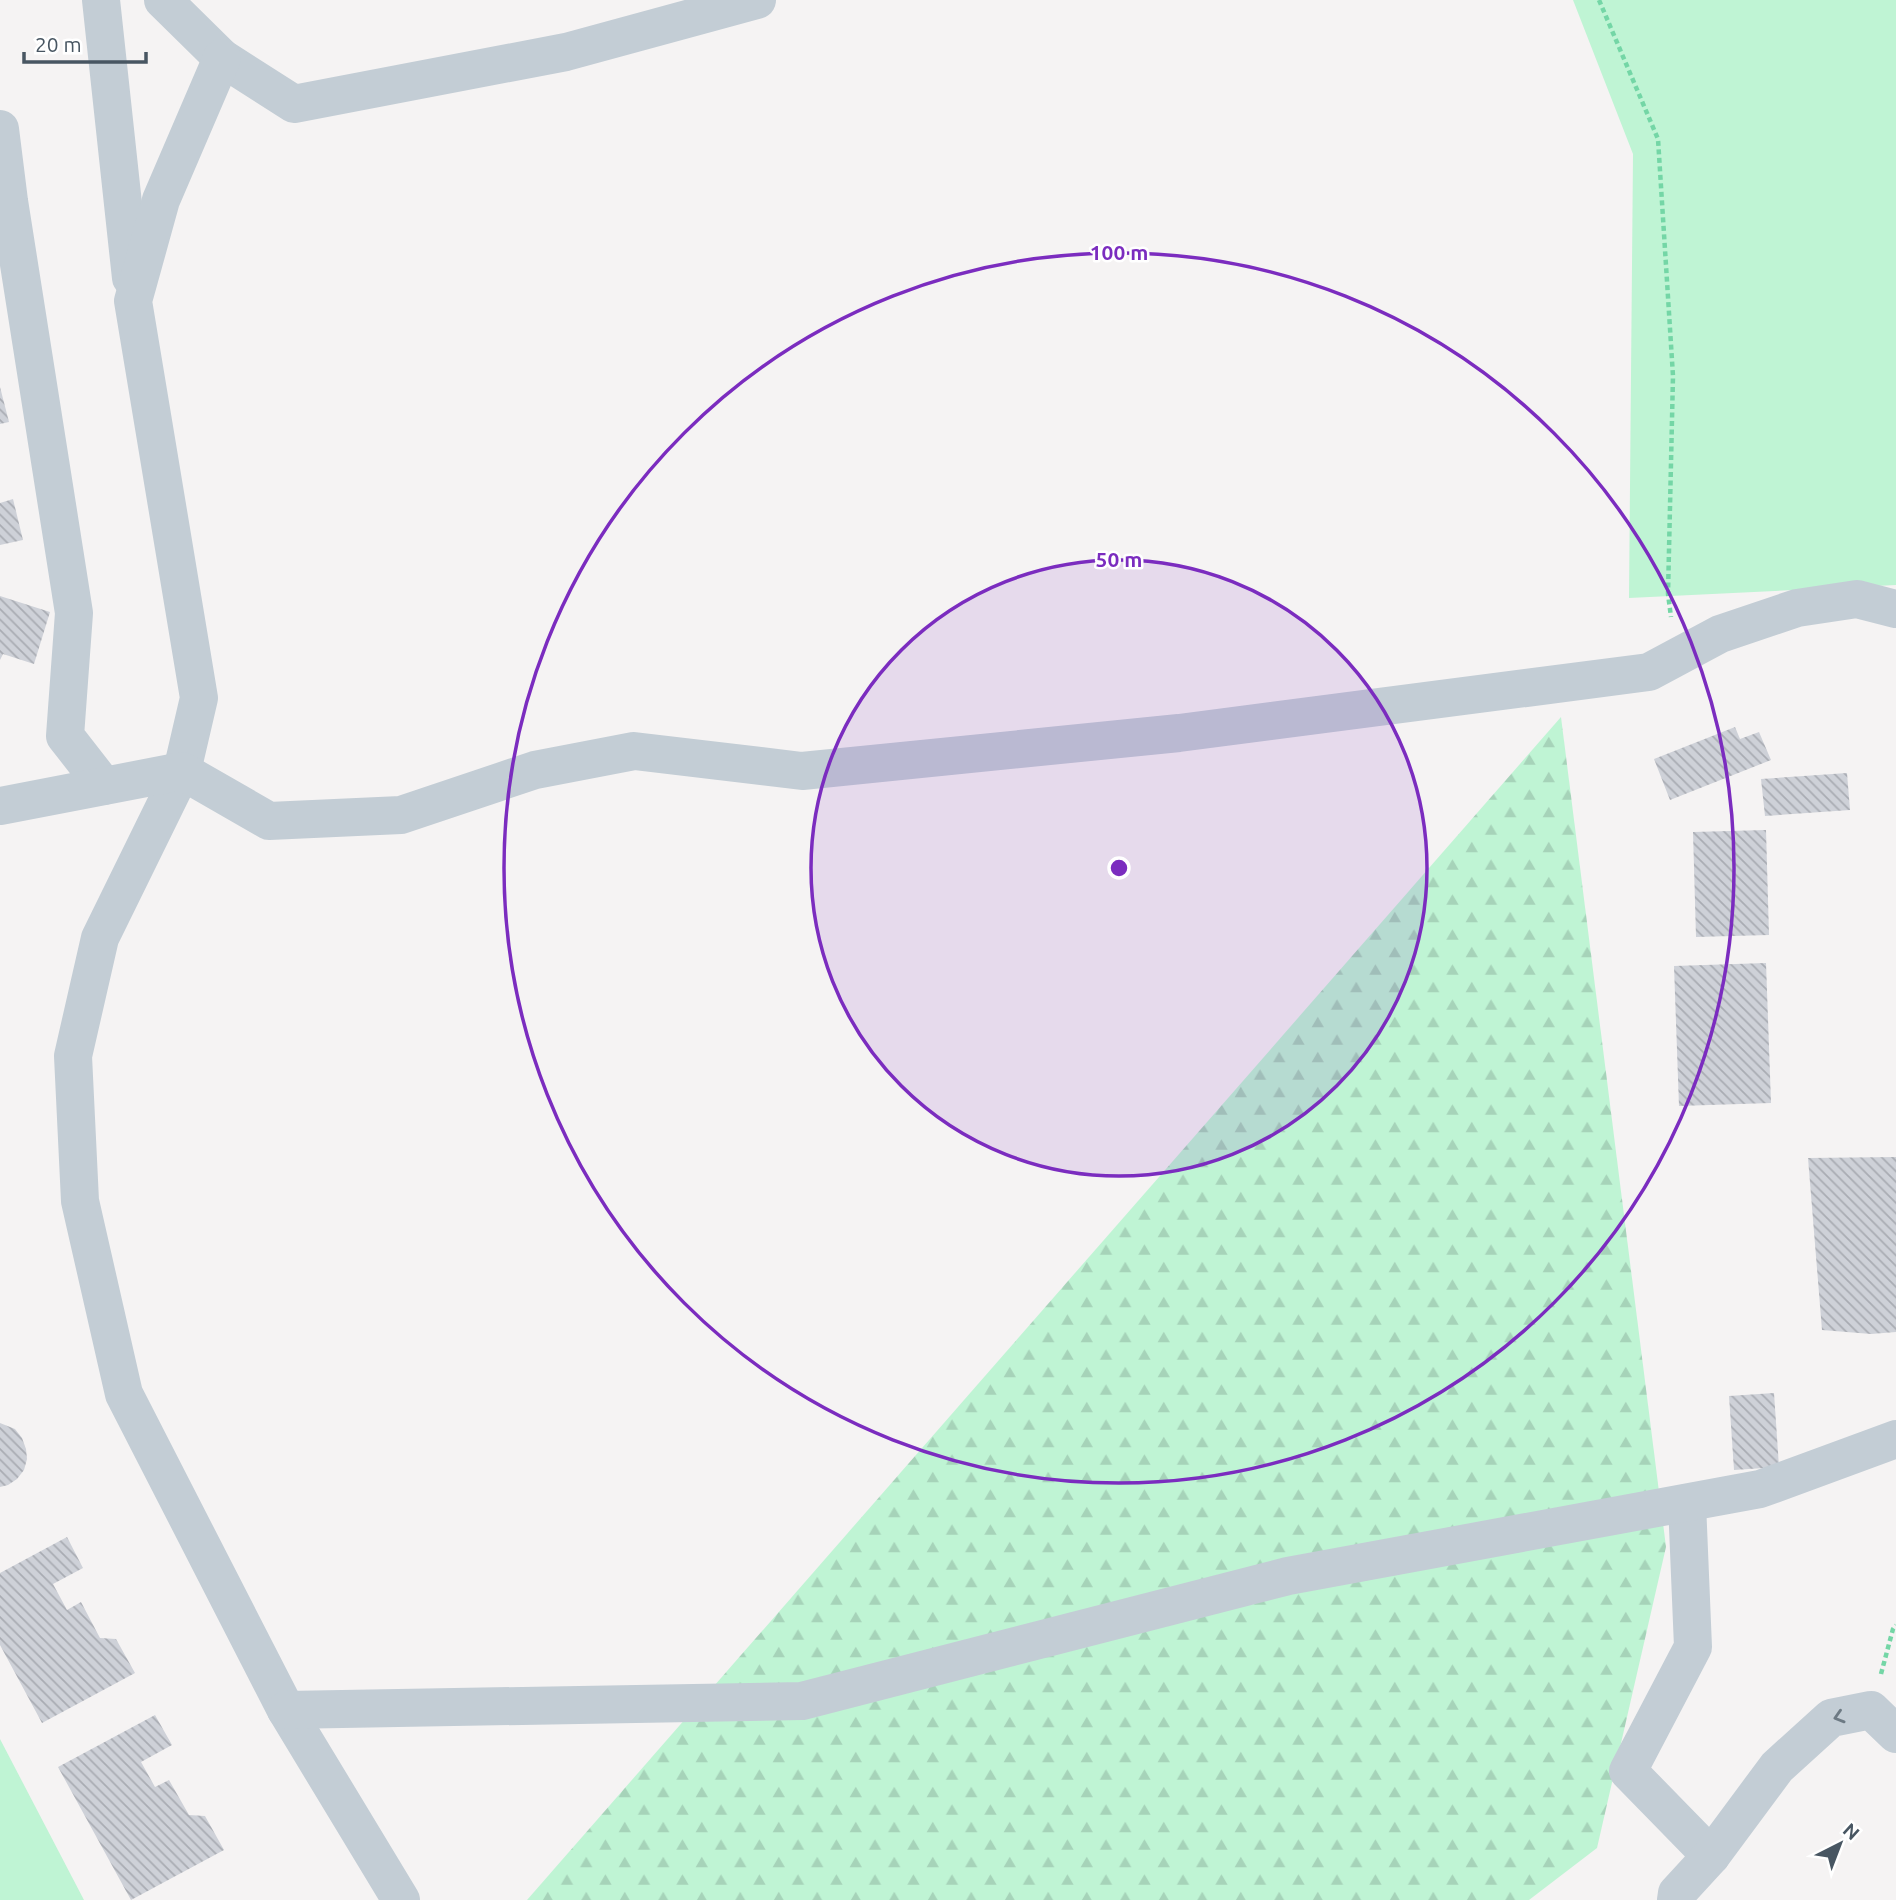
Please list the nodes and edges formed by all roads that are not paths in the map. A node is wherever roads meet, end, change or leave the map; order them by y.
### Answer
1 (101, 0) edge
2 (163, 0) edge
3 (757, 0) edge
4 (222, 58) junction
5 (0, 129) edge
6 (133, 301) junction
7 (1896, 609) edge
8 (182, 771) junction
9 (104, 786) junction
10 (0, 806) edge
11 (1896, 1439) edge
12 (1687, 1503) junction
13 (286, 1710) junction
14 (1883, 1722) edge
15 (1711, 1856) junction
16 (401, 1900) edge
17 (1676, 1900) edge

1 - 6 street
2 - 4 street
3 - 4 street
4 - 6 street
5 - 9 street
6 - 8 street
7 - 8 street
8 - 9 street
8 - 13 street
9 - 10 street
11 - 12 street
12 - 13 street
12 - 15 street
13 - 16 street
14 -> 15 street
15 - 17 street

